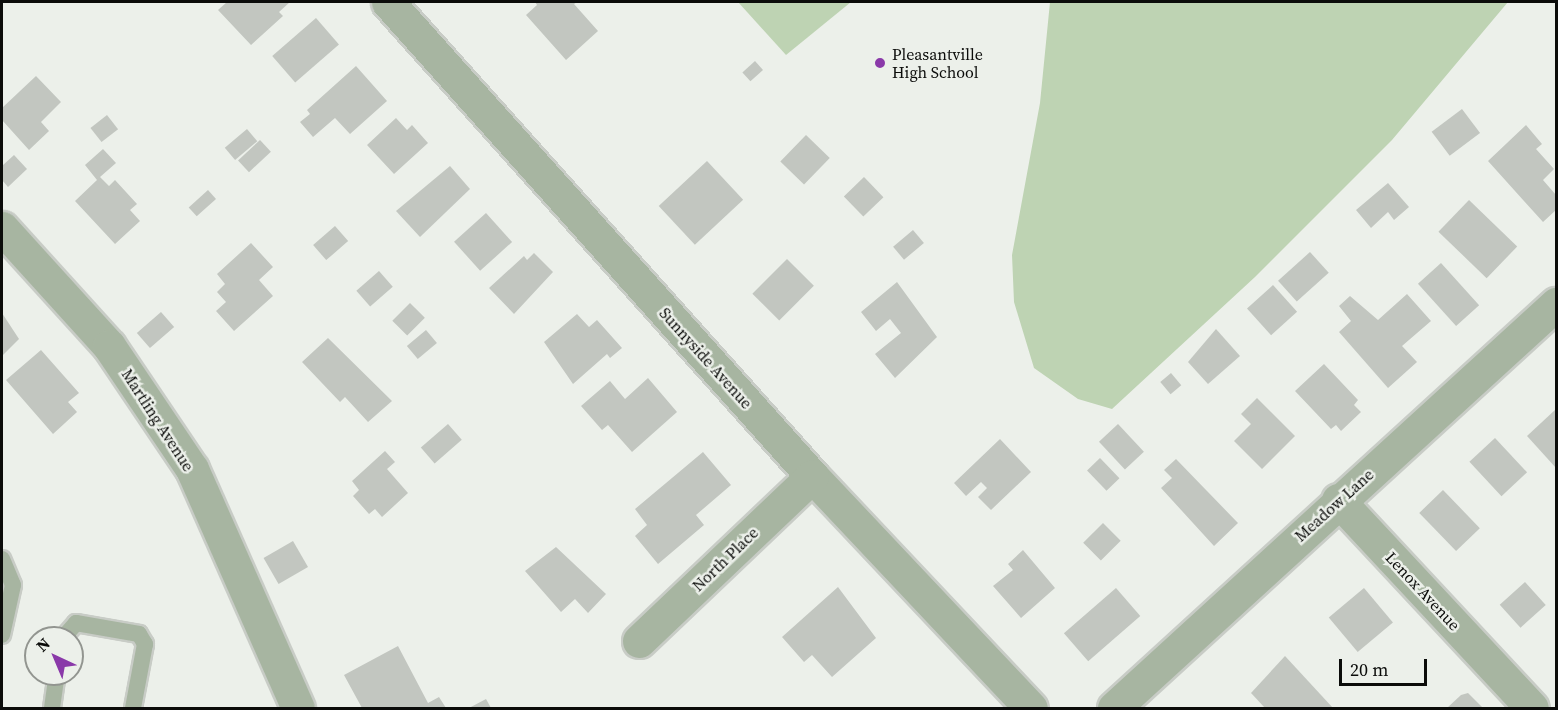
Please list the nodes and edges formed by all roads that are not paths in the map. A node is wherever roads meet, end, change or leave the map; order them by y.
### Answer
1 (388, 2) edge
2 (2, 228) edge
3 (1557, 304) edge
4 (812, 476) junction
5 (1338, 500) junction
6 (2, 559) edge
7 (73, 626) edge
8 (2, 635) edge
9 (639, 641) dead end
10 (55, 686) edge
11 (52, 708) edge
12 (133, 708) edge
13 (298, 708) edge
14 (1031, 708) edge
15 (1114, 708) edge
16 (1532, 708) edge

1 - 4 street, Sunnyside Avenue
2 - 13 street, Martling Avenue
3 - 5 street, Meadow Lane
4 - 9 street, North Place
4 - 14 street, Sunnyside Avenue
5 - 15 street, Meadow Lane
5 - 16 street, Lenox Avenue
6 - 8 lane
7 - 12 lane
10 - 11 lane

